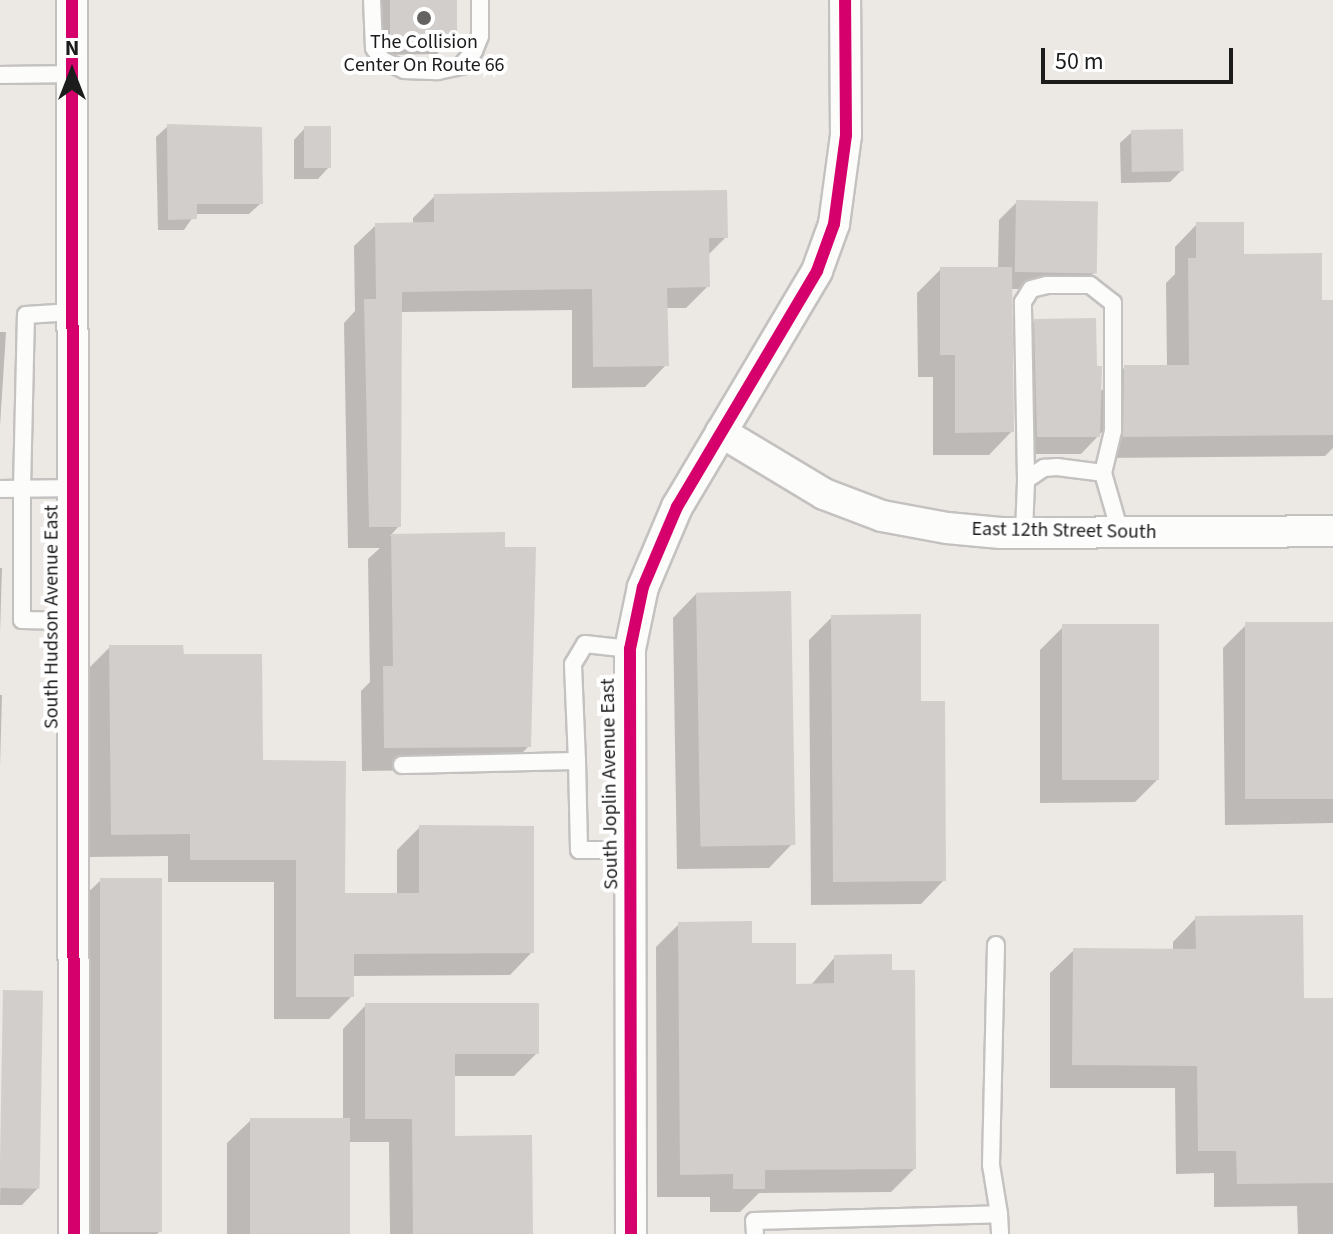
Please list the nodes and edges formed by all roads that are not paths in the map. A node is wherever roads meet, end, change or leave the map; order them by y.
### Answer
1 (72, 0) edge
2 (372, 0) edge
3 (480, 0) edge
4 (845, 0) edge
5 (72, 74) junction
6 (0, 75) edge
7 (72, 312) junction
8 (721, 432) junction
9 (1103, 473) junction
10 (1026, 480) junction
11 (72, 488) junction
12 (0, 489) edge
13 (22, 489) junction
14 (1333, 531) edge
15 (1120, 532) junction
16 (1024, 533) junction
17 (72, 621) junction
18 (630, 649) junction
19 (577, 761) junction
20 (402, 765) dead end
21 (631, 850) junction
22 (996, 945) dead end
23 (999, 1214) junction
24 (74, 1234) edge
25 (631, 1234) edge
26 (755, 1234) edge
27 (1000, 1234) edge

1 - 5 street, South Hudson Avenue East
2 - 3 lane
4 - 8 street, South Joplin Avenue East
5 - 6 lane
5 - 7 street, South Hudson Avenue East
7 - 11 street, South Hudson Avenue East
7 - 13 lane
8 - 16 street, East 12th Street South
8 - 18 street, South Joplin Avenue East
9 - 10 lane
9 - 10 lane
9 - 15 lane
10 - 16 lane
11 - 13 lane
11 - 17 street, South Hudson Avenue East
12 - 13 lane
13 - 17 lane
14 - 15 street, East 12th Street South
15 - 16 street, East 12th Street South
17 - 24 street, South Hudson Avenue East
18 - 19 lane
18 - 21 street, South Joplin Avenue East
19 - 20 lane
19 - 21 lane
21 - 25 street, South Joplin Avenue East
22 - 23 lane
23 - 26 lane
23 - 27 lane

